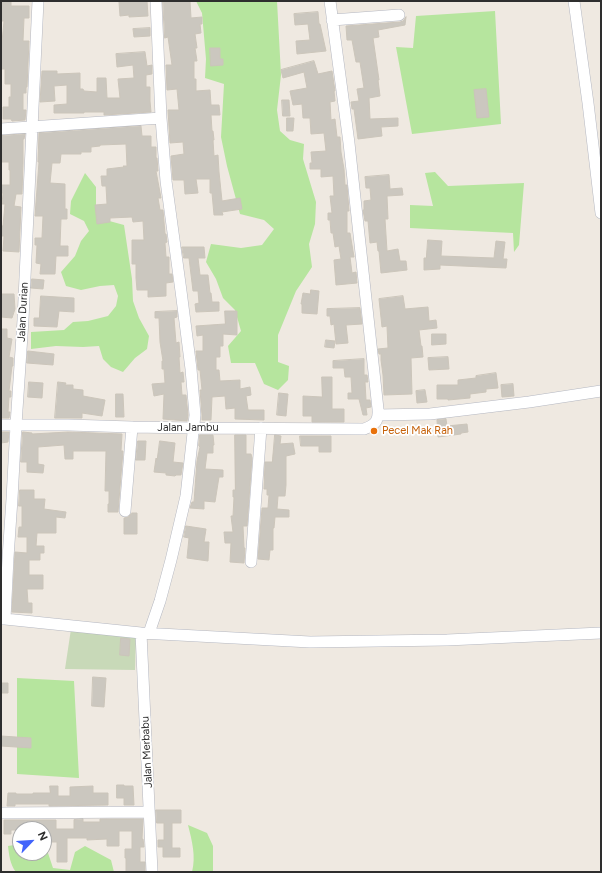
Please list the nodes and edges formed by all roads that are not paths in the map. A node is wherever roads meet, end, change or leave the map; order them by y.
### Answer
1 (38, 1) edge
2 (156, 1) edge
3 (330, 1) edge
4 (574, 1) edge
5 (399, 15) dead end
6 (332, 20) junction
7 (161, 118) junction
8 (31, 127) junction
9 (1, 129) edge
10 (601, 213) edge
11 (601, 391) edge
12 (376, 420) junction
13 (1, 425) edge
14 (16, 425) junction
15 (132, 427) junction
16 (194, 428) junction
17 (261, 428) junction
18 (125, 511) dead end
19 (251, 562) dead end
20 (3, 619) edge
21 (145, 633) junction
22 (601, 633) edge
23 (149, 812) junction
24 (1, 813) edge
25 (152, 872) edge

1 - 8 street, Jalan Durian
2 - 7 street
3 - 6 street
4 - 10 street
5 - 6 street
6 - 12 street
7 - 8 street
7 - 16 street
8 - 9 street
8 - 14 street, Jalan Durian
11 - 12 street, Jalan Jambu
12 - 17 street, Jalan Jambu
13 - 14 street, Jalan Jambu
14 - 15 street, Jalan Jambu
14 - 20 street, Jalan Durian
15 - 16 street, Jalan Jambu
15 - 18 street
16 - 17 street, Jalan Jambu
16 - 21 street
17 - 19 street
20 - 21 street
21 - 22 street
21 - 23 street, Jalan Merbabu
23 - 24 street
23 - 25 street, Jalan Merbabu

